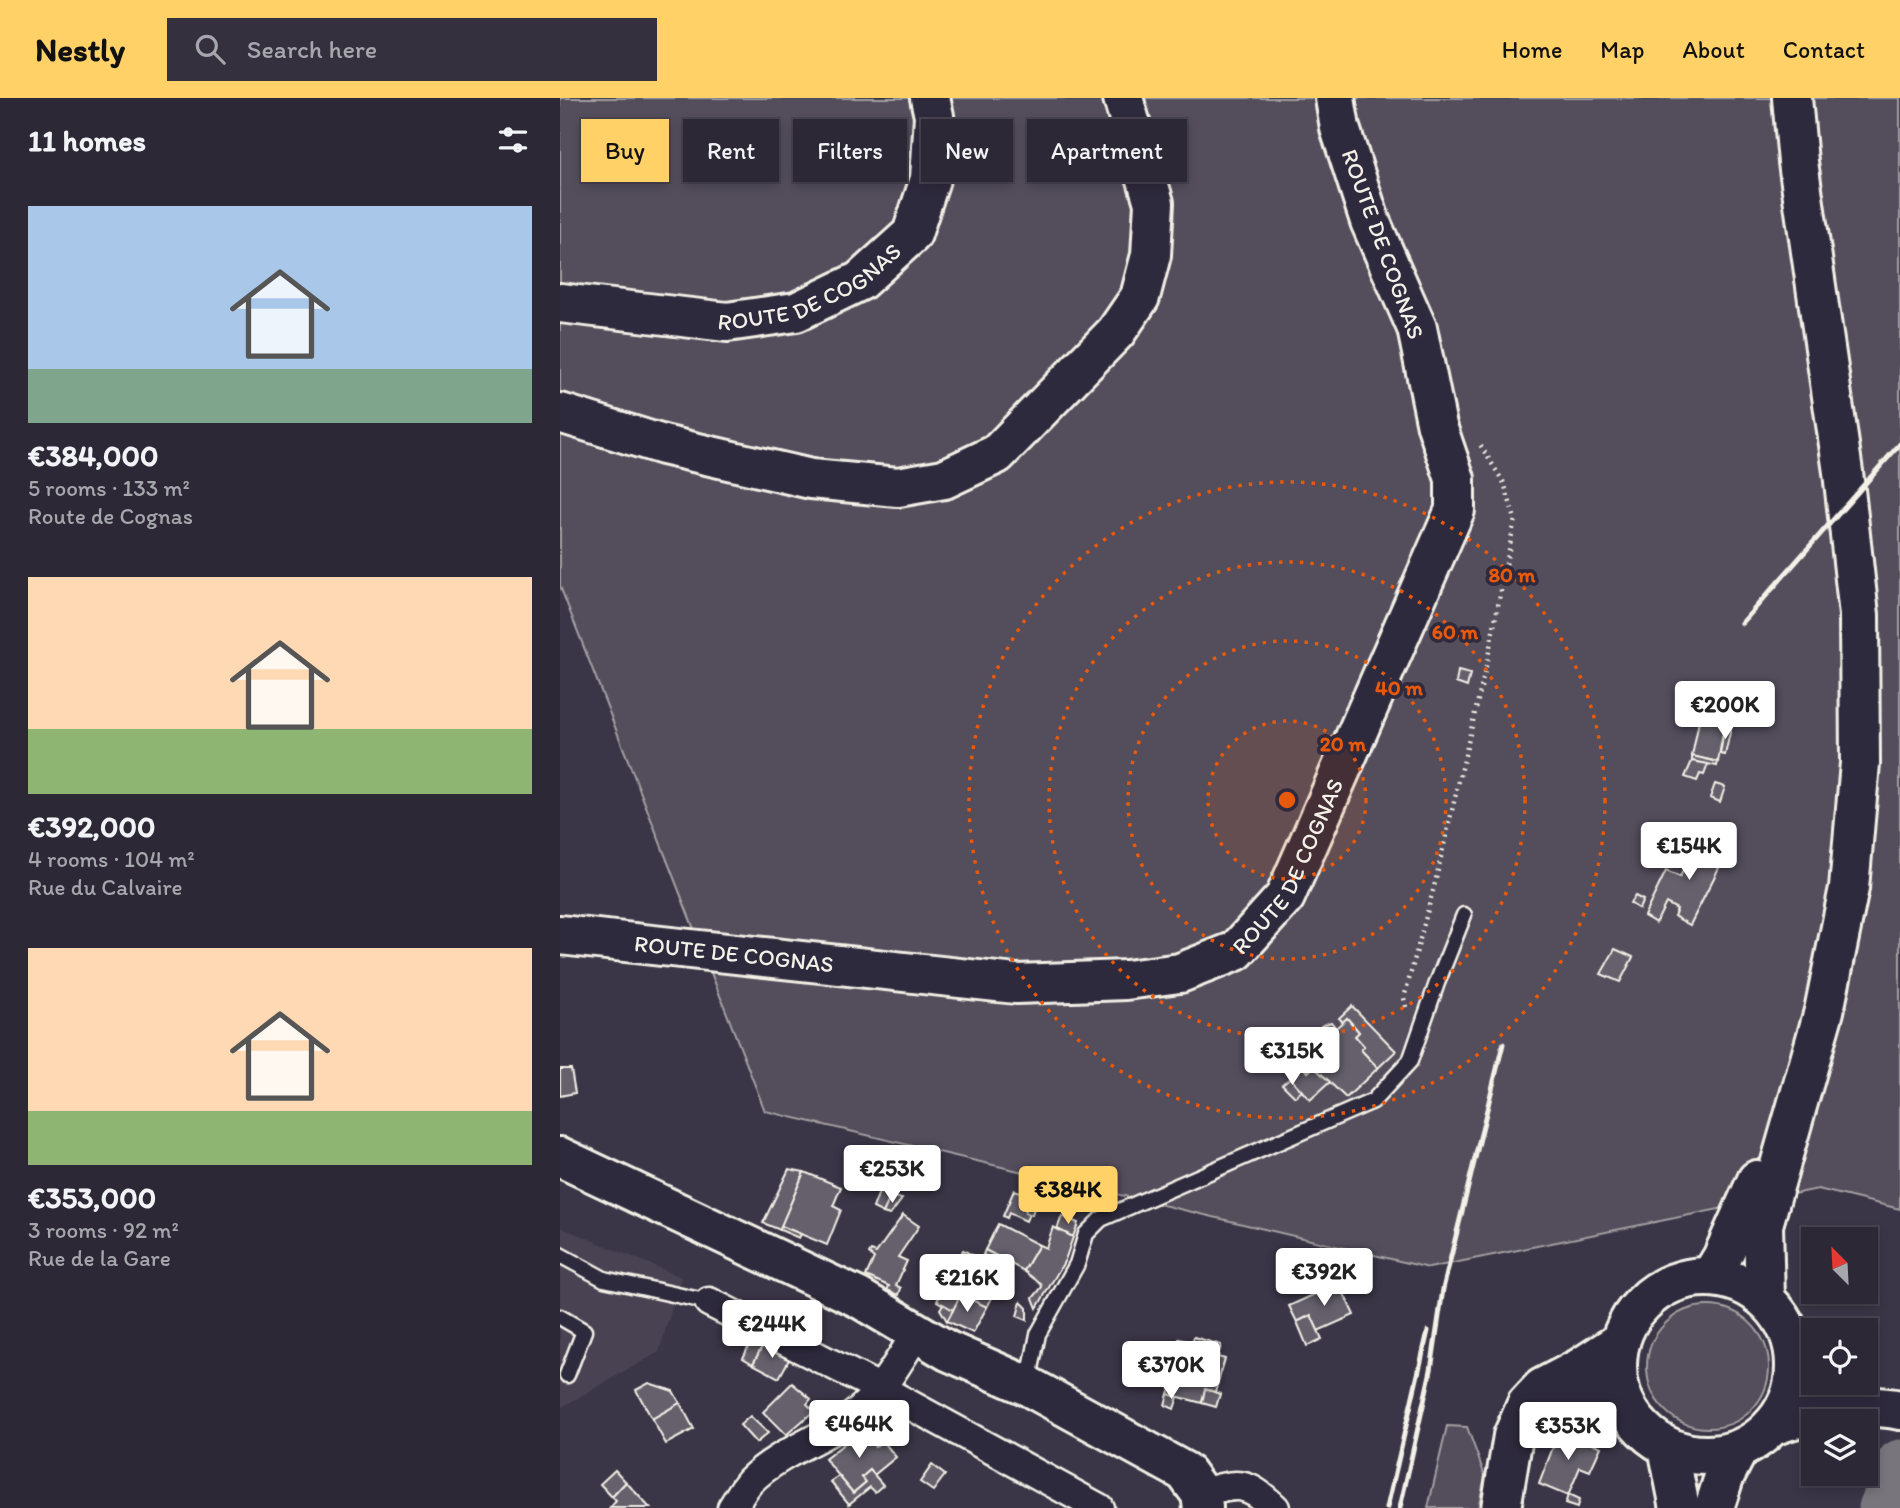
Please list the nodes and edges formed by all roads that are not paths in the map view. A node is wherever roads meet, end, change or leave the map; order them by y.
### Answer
1 (930, 98) edge
2 (1124, 98) edge
3 (1335, 98) edge
4 (1773, 98) edge
5 (1792, 98) edge
6 (560, 303) edge
7 (560, 413) edge
8 (1464, 915) dead end
9 (560, 935) edge
10 (560, 1157) edge
11 (560, 1255) edge
12 (1711, 1276) junction
13 (1765, 1298) junction
14 (709, 1302) joint
15 (560, 1317) edge
16 (916, 1334) junction
17 (1620, 1342) junction
18 (1801, 1345) edge
19 (1801, 1357) edge
20 (567, 1375) dead end
21 (1028, 1386) junction
22 (1542, 1388) junction
23 (881, 1389) junction
24 (1869, 1395) edge
25 (1626, 1406) junction
26 (1893, 1409) edge
27 (1785, 1421) junction
28 (1668, 1447) junction
29 (1738, 1450) junction
30 (1202, 1501) edge
31 (732, 1508) edge
32 (1099, 1508) edge
33 (1275, 1508) edge
34 (1501, 1508) edge
35 (1680, 1508) edge
36 (1714, 1508) edge

1 - 6 street, ROUTE DE COGNAS
2 - 7 street
3 - 9 street, ROUTE DE COGNAS
4 - 12 street
5 - 13 street
8 - 21 lane
10 - 16 street
11 - 14 lane
12 - 13 street
12 - 17 street
13 - 18 street
14 - 23 street
15 - 20 lane
16 - 21 street
16 - 23 street
17 - 22 street
17 - 25 street
19 - 27 street
21 - 30 street
22 - 25 street
22 - 34 street
23 - 31 street
23 - 32 street
24 - 26 street
25 - 28 street
26 - 27 street
27 - 29 street
28 - 29 street
28 - 35 street
29 - 36 street
30 - 33 street

